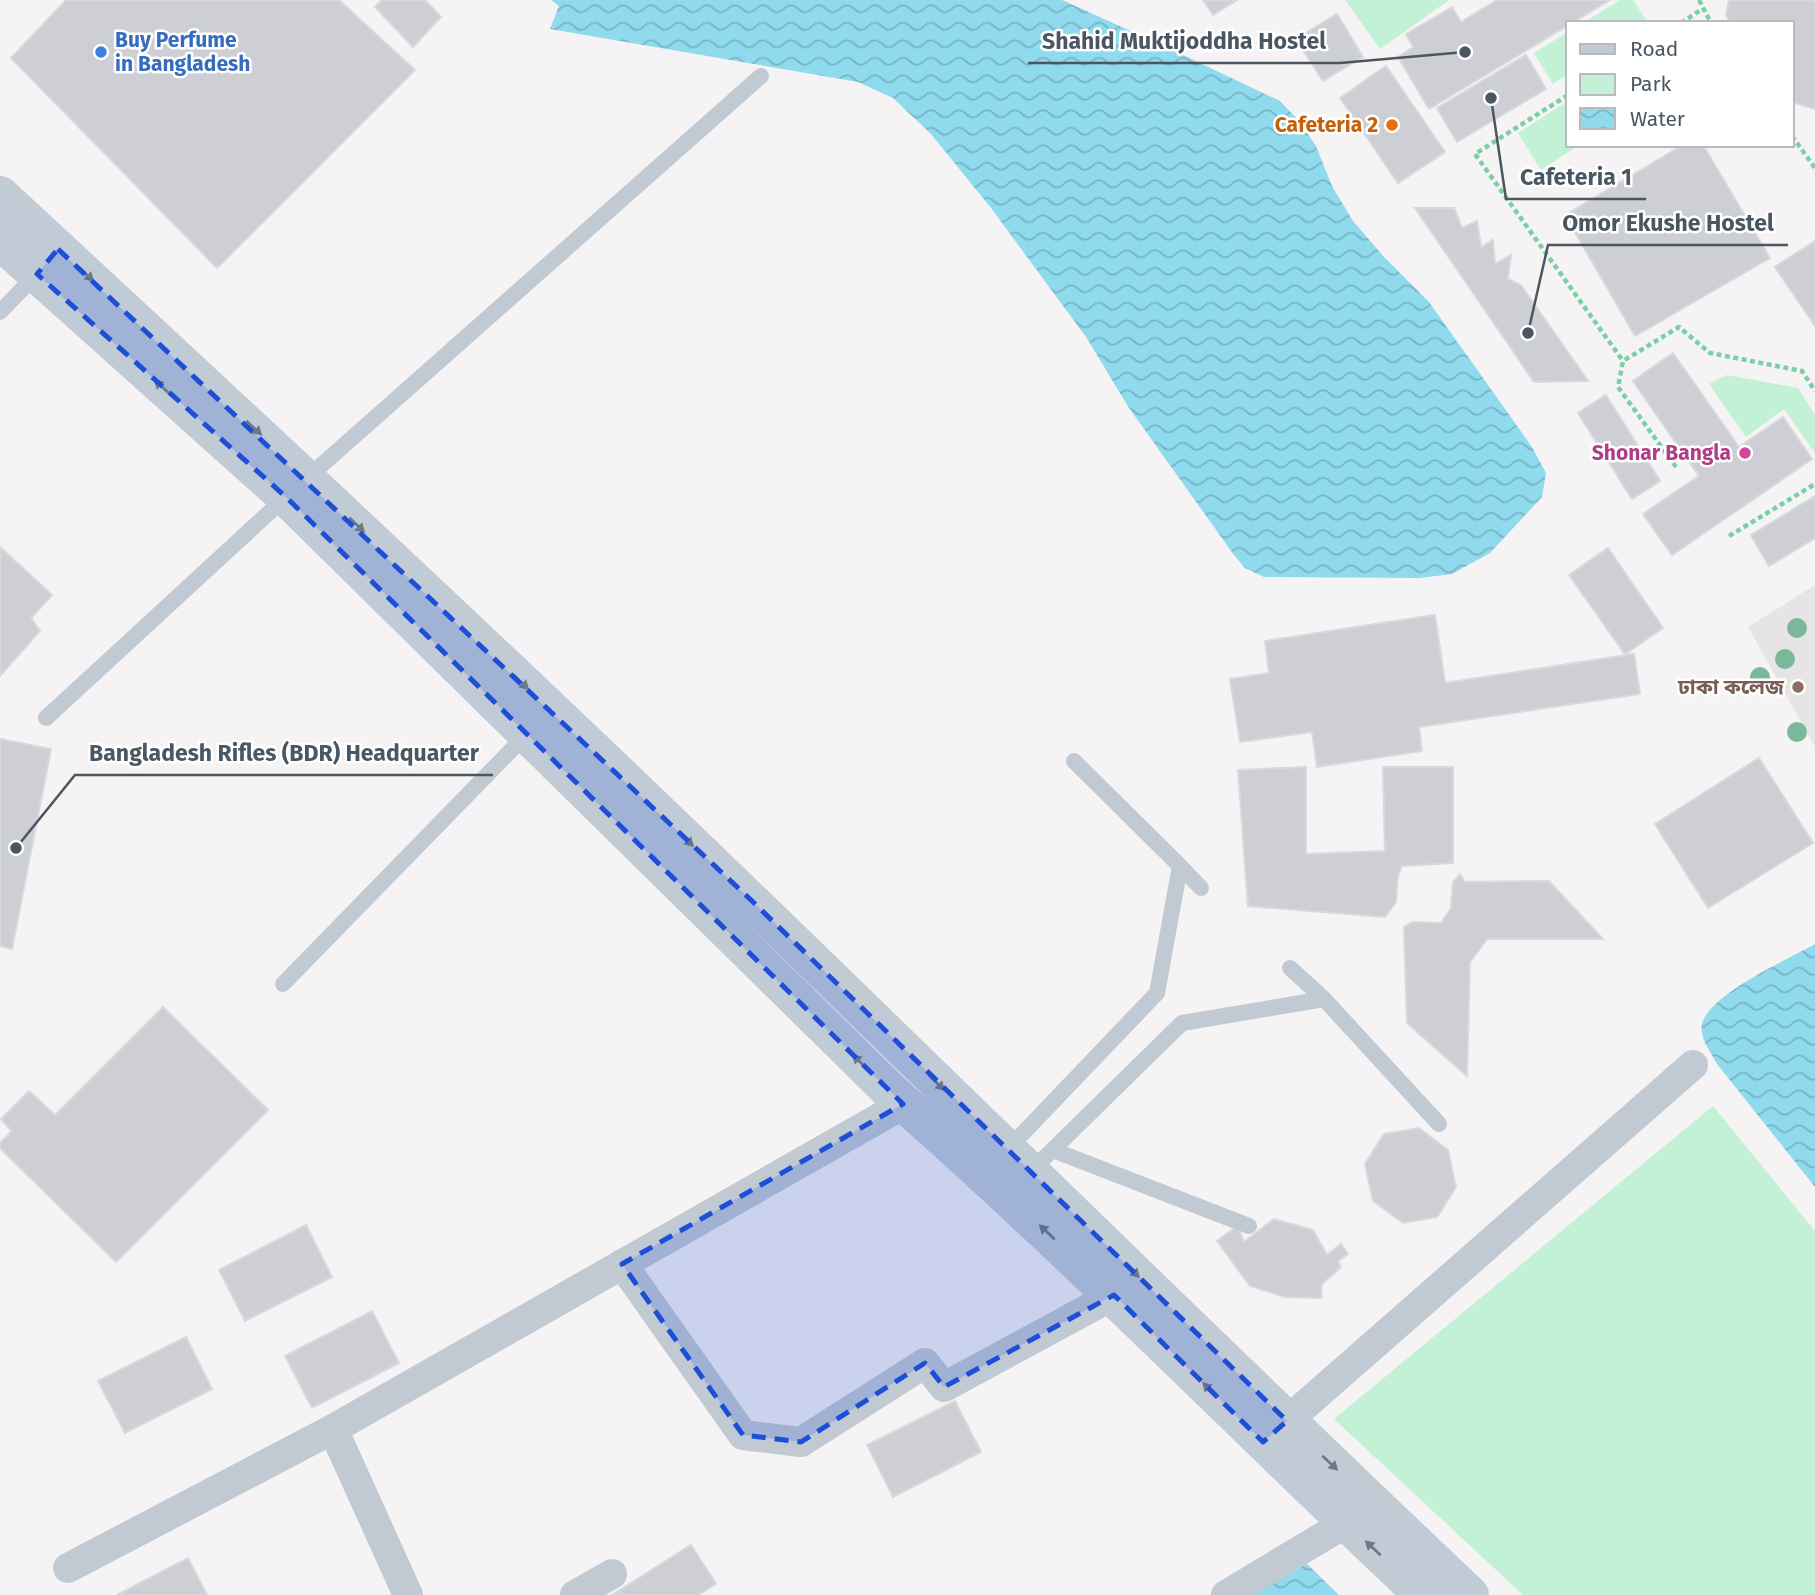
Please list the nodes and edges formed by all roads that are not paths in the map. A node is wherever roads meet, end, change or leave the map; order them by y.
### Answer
1 (761, 76) dead end
2 (0, 195) edge
3 (0, 241) edge
4 (48, 261) junction
5 (0, 312) edge
6 (297, 488) junction
7 (46, 718) dead end
8 (527, 734) junction
9 (1074, 761) dead end
10 (1180, 866) junction
11 (1201, 888) dead end
12 (1290, 968) dead end
13 (282, 984) dead end
14 (1324, 999) junction
15 (1693, 1065) dead end
16 (904, 1104) junction
17 (1439, 1124) dead end
18 (1016, 1168) junction
19 (1249, 1226) dead end
20 (622, 1264) junction
21 (1114, 1296) junction
22 (332, 1429) junction
23 (1275, 1432) junction
24 (1346, 1523) junction
25 (68, 1568) dead end
26 (612, 1574) dead end
27 (408, 1595) edge
28 (575, 1595) edge
29 (1227, 1595) edge
30 (1423, 1595) edge
31 (1470, 1595) edge

1 - 6 lane
2 - 4 street
3 - 4 street
4 - 5 lane
4 - 6 street
6 - 7 lane
6 - 8 street
6 -> 18 street
8 - 13 lane
16 -> 8 street
9 - 10 lane
10 - 11 lane
10 - 18 lane
12 - 14 lane
14 - 17 lane
14 - 18 lane
15 - 23 street
16 - 18 street
16 - 20 street
18 - 19 lane
21 -> 18 street
18 -> 23 street
20 - 21 street
20 - 22 street
23 -> 21 street
22 - 25 street
22 - 27 street
23 - 24 street
23 -> 31 street
24 - 29 street
30 -> 24 street
26 - 28 street

